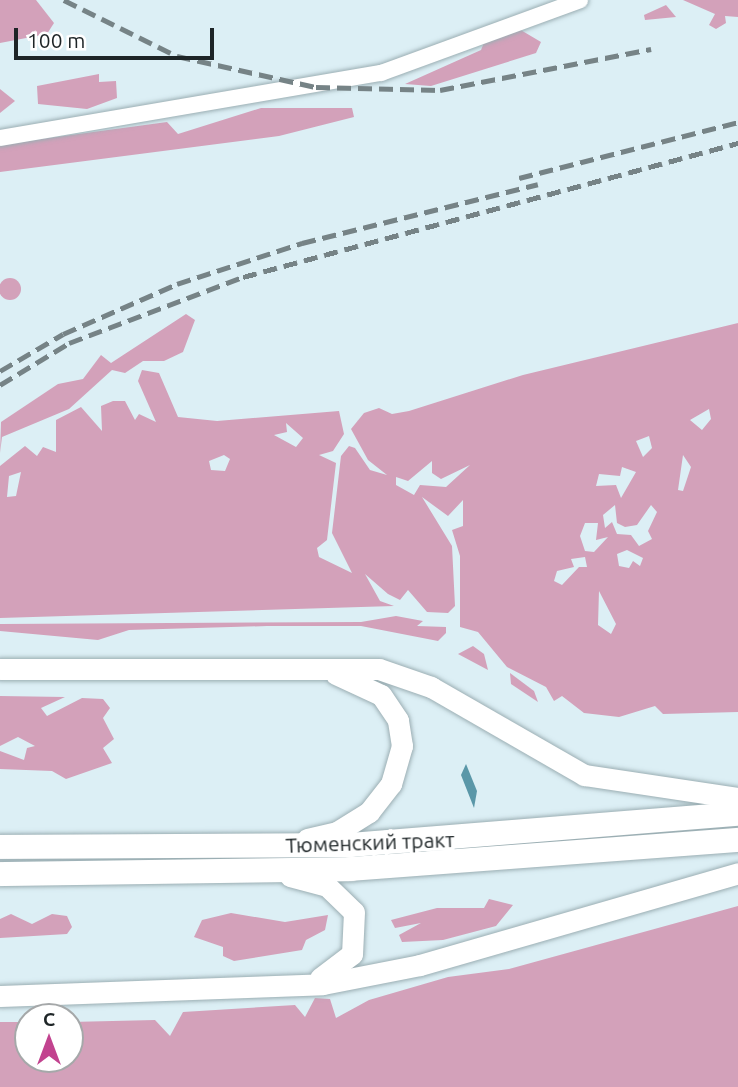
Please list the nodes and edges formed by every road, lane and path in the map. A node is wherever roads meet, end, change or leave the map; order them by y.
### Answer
1 (580, 0) edge
2 (0, 138) edge
3 (285, 666) junction
4 (0, 668) edge
5 (738, 798) edge
6 (738, 814) edge
7 (738, 840) edge
8 (268, 845) junction
9 (0, 846) edge
10 (268, 871) junction
11 (738, 873) edge
12 (0, 874) edge
13 (281, 988) junction
14 (0, 996) edge

1 - 2 street
3 - 4 main road
3 - 5 main road
3 - 8 main road
6 - 8 main road, Тюменский тракт
7 - 10 main road, Тюменский тракт
8 - 9 main road, Тюменский тракт
10 - 12 main road, Тюменский тракт
10 - 13 main road
11 - 13 main road
13 - 14 main road

